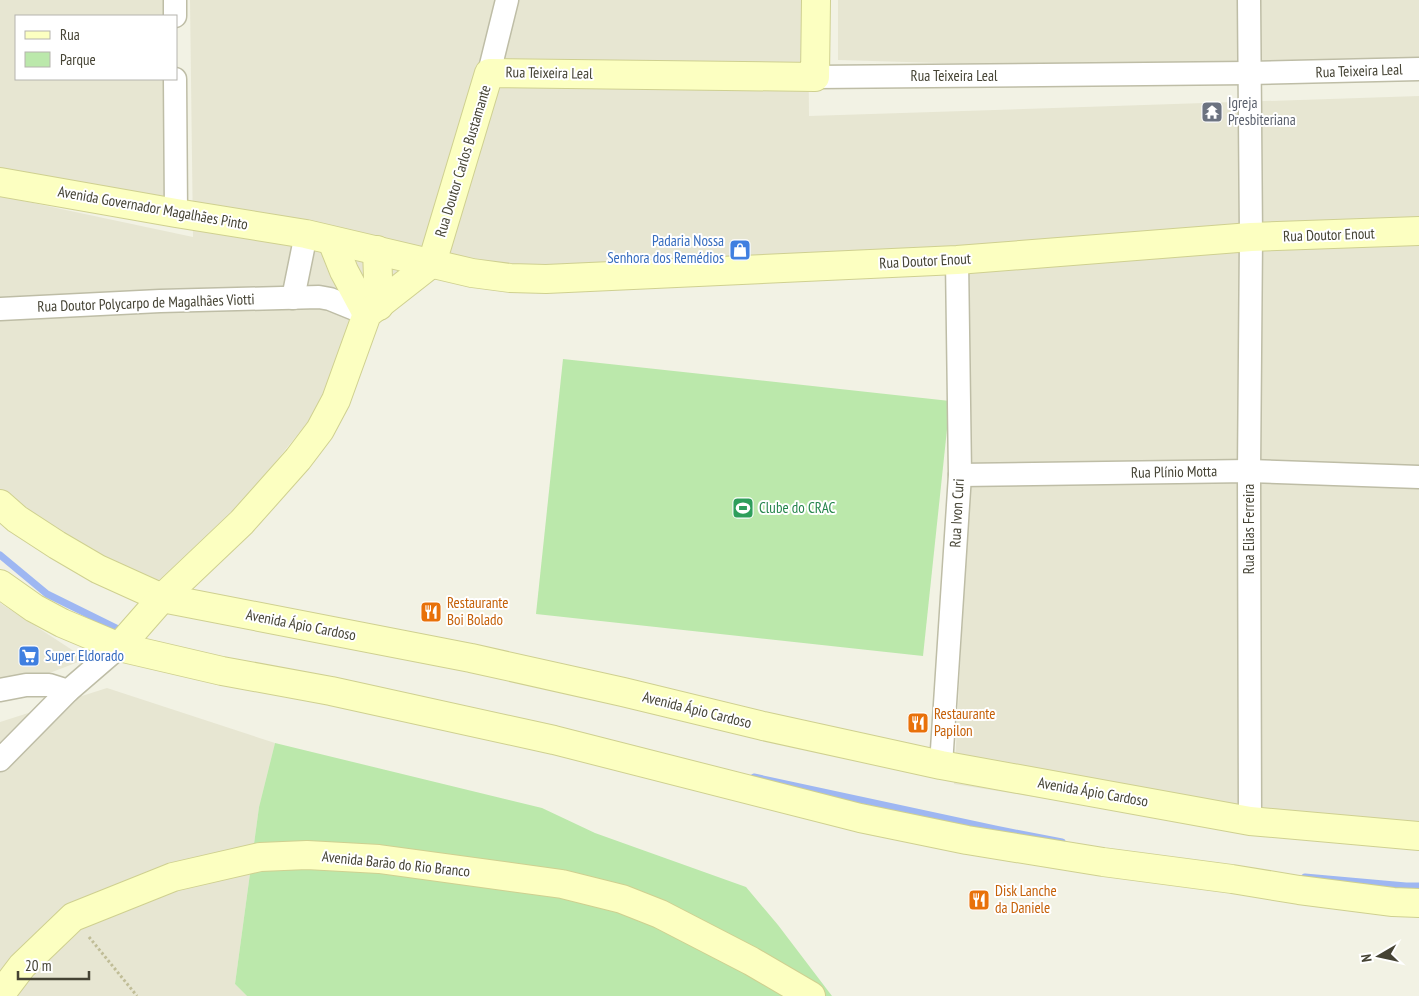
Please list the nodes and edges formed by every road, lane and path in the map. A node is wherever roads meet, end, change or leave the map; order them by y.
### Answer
1 (175, 0) edge
2 (507, 0) edge
3 (816, 0) edge
4 (1249, 0) edge
5 (175, 15) edge
6 (1419, 69) edge
7 (489, 72) junction
8 (1249, 74) junction
9 (814, 77) junction
10 (175, 80) edge
11 (0, 182) edge
12 (176, 213) junction
13 (1419, 231) edge
14 (306, 234) junction
15 (1251, 238) junction
16 (332, 240) junction
17 (377, 250) junction
18 (957, 260) junction
19 (432, 263) junction
20 (293, 298) junction
21 (0, 309) edge
22 (373, 310) junction
23 (1249, 471) junction
24 (960, 474) junction
25 (1419, 477) edge
26 (0, 504) edge
27 (0, 584) edge
28 (160, 601) junction
29 (122, 643) junction
30 (0, 690) edge
31 (68, 691) junction
32 (0, 760) edge
33 (941, 765) junction
34 (1250, 821) junction
35 (1419, 836) edge
36 (1419, 903) edge
37 (73, 917) junction
38 (0, 995) edge
39 (137, 996) edge
40 (810, 996) edge

1 - 5 street
2 - 7 street, Rua Doutor Carlos Bustamante
3 - 9 street
4 - 8 street, Rua Elias Ferreira
6 - 8 street, Rua Teixeira Leal
7 - 9 street, Rua Teixeira Leal
7 - 19 street, Rua Doutor Carlos Bustamante
8 - 9 street, Rua Teixeira Leal
8 - 15 street, Rua Elias Ferreira
10 - 12 street
11 - 12 street, Avenida Governador Magalhães Pinto
12 - 14 street, Avenida Governador Magalhães Pinto
13 - 15 street, Rua Doutor Enout
14 - 16 street, Avenida Governador Magalhães Pinto
14 - 20 street
15 - 18 street, Rua Doutor Enout
15 - 23 street, Rua Elias Ferreira
16 - 17 street, Avenida Governador Magalhães Pinto
16 - 22 street
17 - 19 street, Rua Doutor Enout
17 - 22 street
18 - 19 street, Rua Doutor Enout
18 - 24 street, Rua Ivon Curi
19 - 22 street
20 - 21 street, Rua Doutor Polycarpo de Magalhães Viotti
20 - 22 street, Rua Doutor Polycarpo de Magalhães Viotti
22 - 28 street
23 - 24 street, Rua Plínio Motta
23 - 25 street, Rua Plínio Motta
23 - 34 street, Rua Elias Ferreira
24 - 33 street, Rua Ivon Curi
26 - 28 street, Avenida Ápio Cardoso
27 - 29 street
28 - 29 street
28 - 33 street, Avenida Ápio Cardoso
29 - 31 street
29 - 36 street
30 - 31 street
31 - 32 street
33 - 34 street, Avenida Ápio Cardoso
34 - 35 street, Avenida Ápio Cardoso
37 - 38 street, Avenida Barão do Rio Branco
37 - 39 path
37 - 40 street, Avenida Barão do Rio Branco

